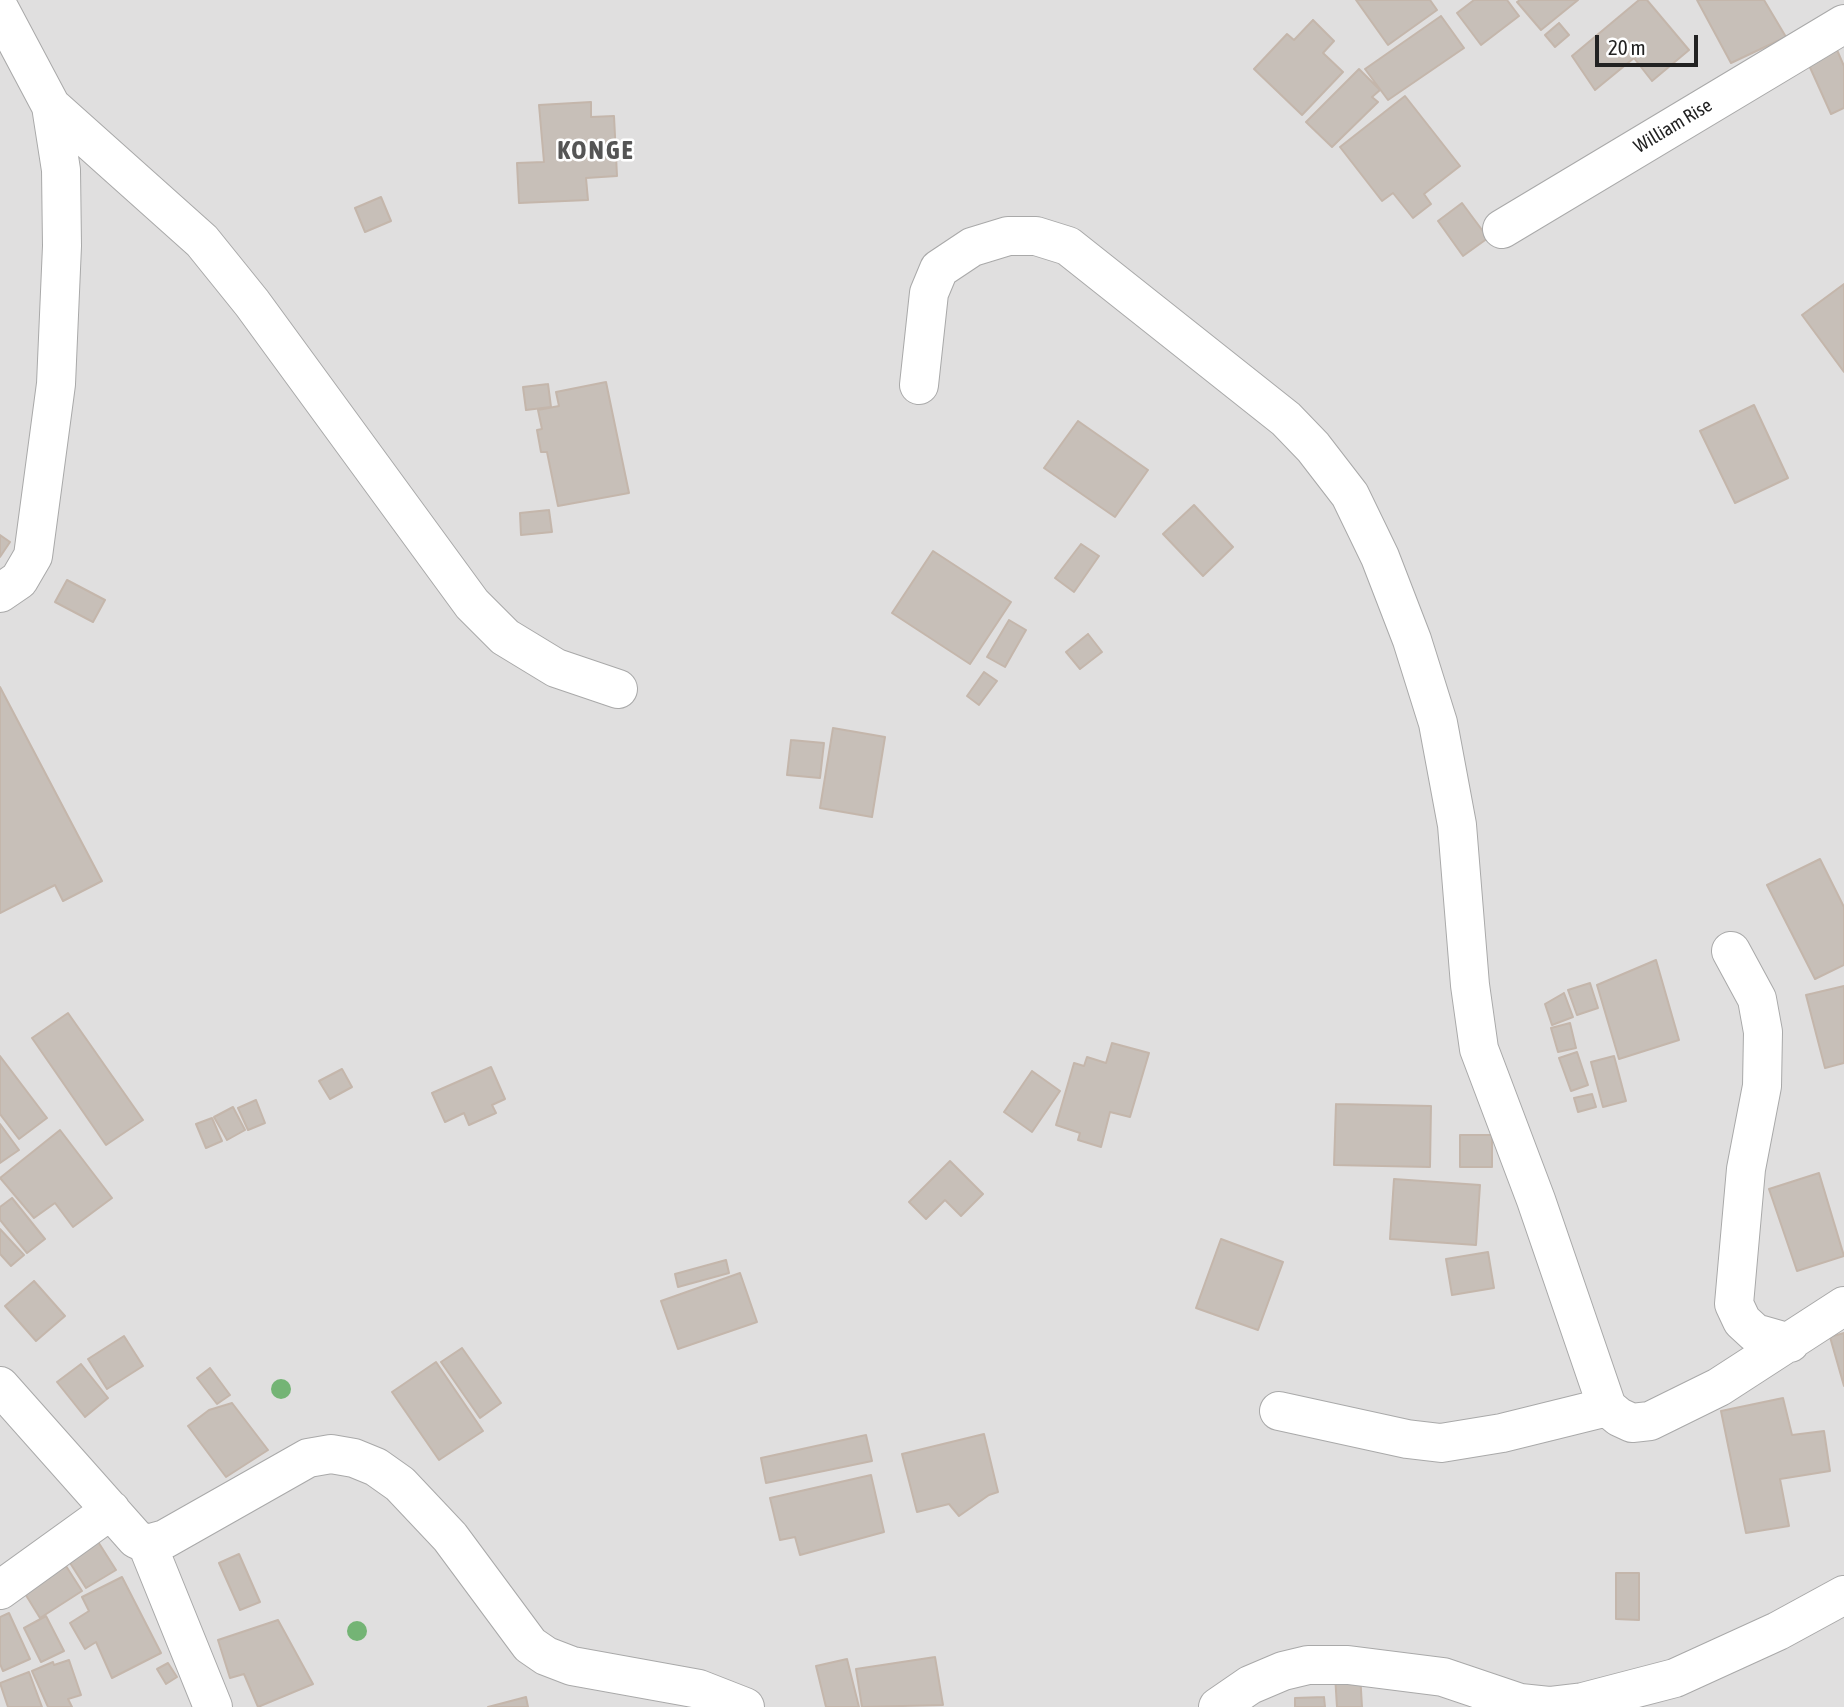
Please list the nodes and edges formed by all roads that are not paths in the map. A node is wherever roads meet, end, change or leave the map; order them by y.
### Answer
1 (0, 10) edge
2 (1844, 24) edge
3 (51, 106) junction
4 (1502, 229) dead end
5 (919, 385) dead end
6 (0, 593) edge
7 (618, 689) dead end
8 (1731, 951) dead end
9 (1844, 1306) edge
10 (1790, 1343) junction
11 (0, 1386) edge
12 (1607, 1407) junction
13 (1279, 1411) dead end
14 (111, 1510) junction
15 (147, 1544) junction
16 (0, 1590) edge
17 (1844, 1595) edge
18 (213, 1707) edge
19 (745, 1707) edge
20 (1218, 1707) edge

1 - 3 street
2 - 4 street, William Rise
3 - 6 street
3 - 7 street
5 - 12 street
8 - 10 street
9 - 10 street
10 - 12 street
11 - 14 street
12 - 13 street
14 - 15 street
14 - 16 street
15 - 18 street
15 - 19 street
17 - 20 street

